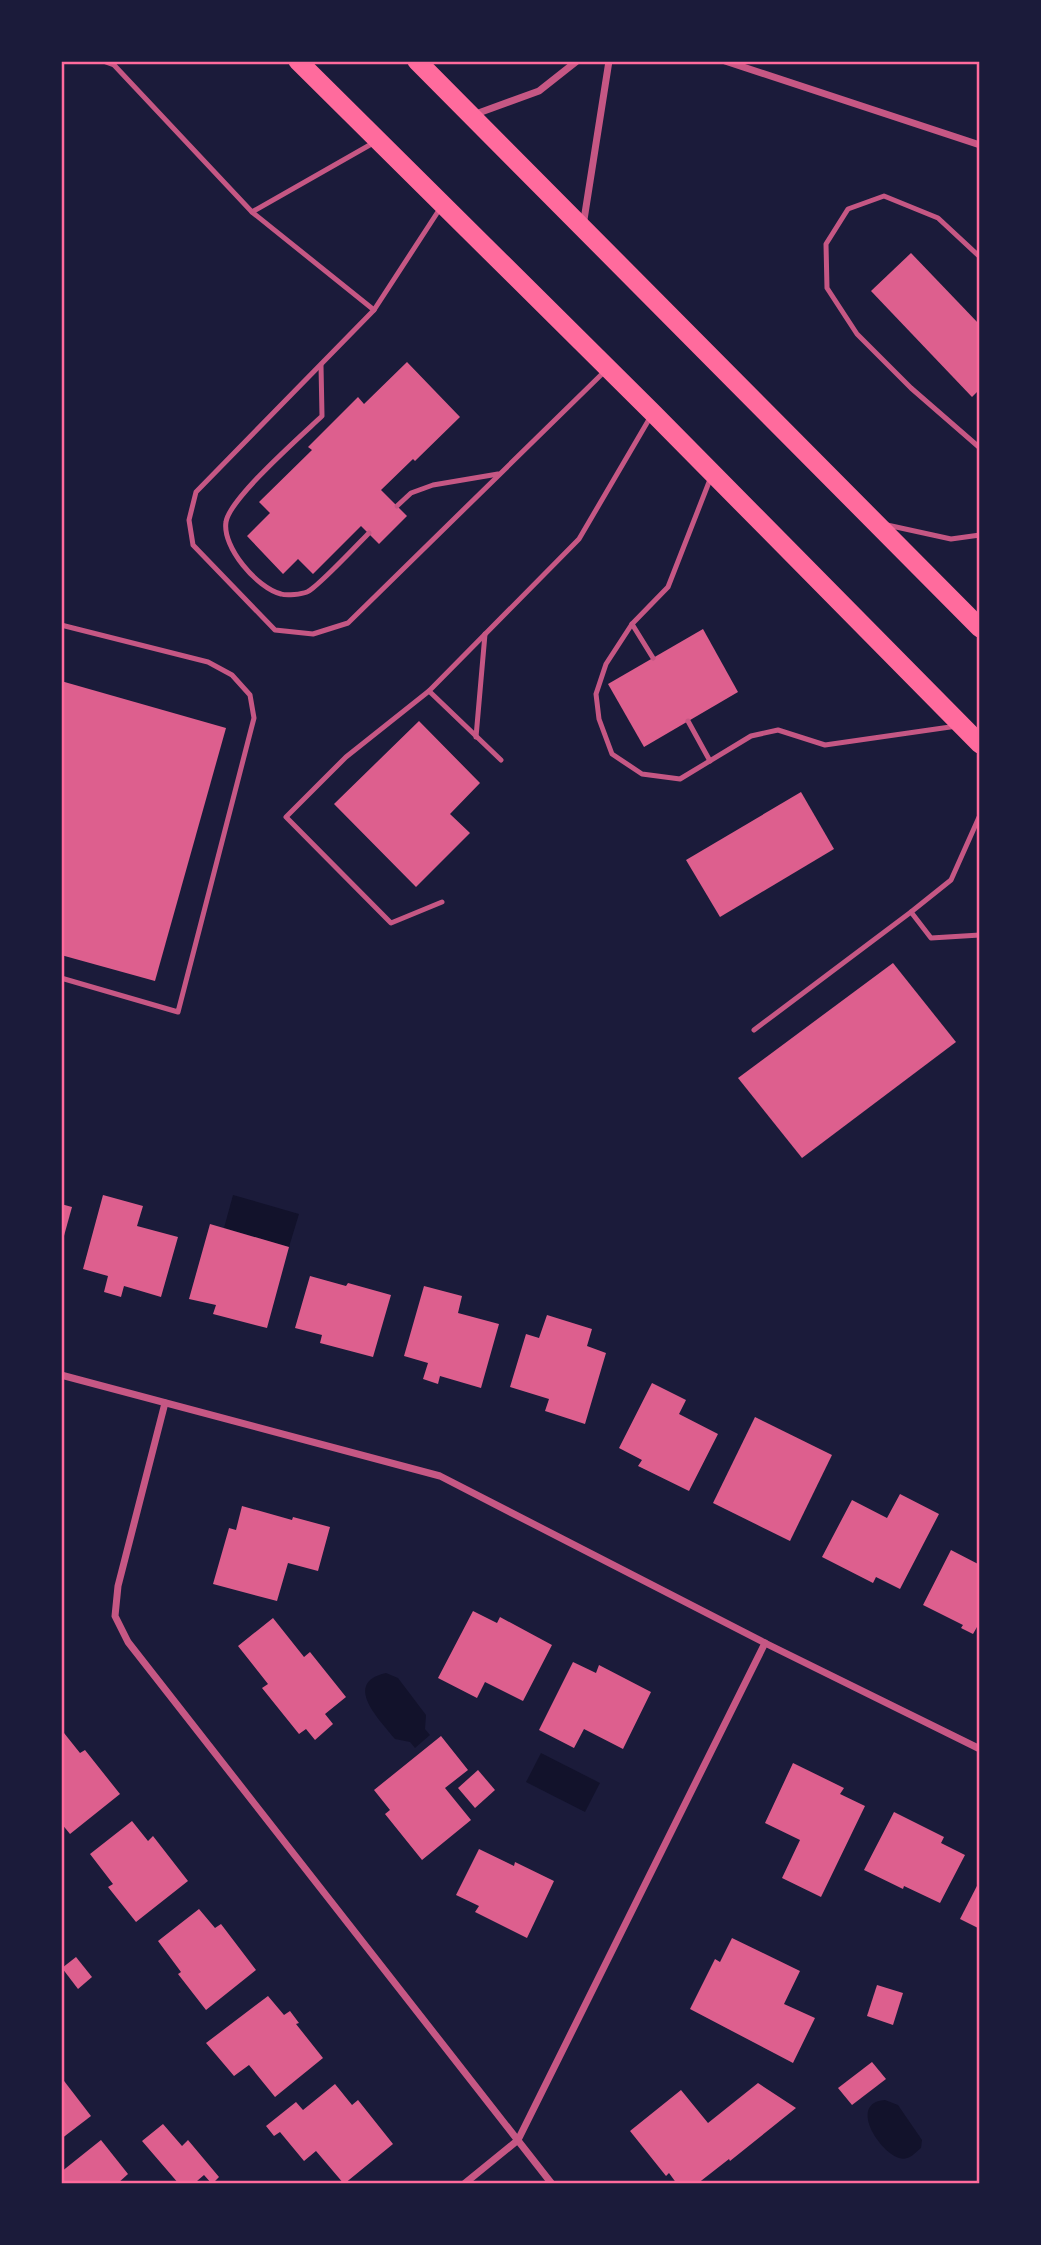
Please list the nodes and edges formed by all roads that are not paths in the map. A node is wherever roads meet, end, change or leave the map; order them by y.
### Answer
1 (103, 61) edge
2 (298, 61) edge
3 (416, 61) edge
4 (577, 61) edge
5 (609, 61) edge
6 (725, 61) edge
7 (471, 115) junction
8 (378, 141) junction
9 (980, 145) edge
10 (443, 205) junction
11 (252, 212) junction
12 (583, 227) junction
13 (980, 257) edge
14 (374, 310) junction
15 (321, 365) junction
16 (608, 368) junction
17 (653, 413) junction
18 (980, 448) edge
19 (500, 474) junction
20 (712, 474) junction
21 (397, 506) dead end
22 (876, 523) junction
23 (369, 533) dead end
24 (980, 535) edge
25 (632, 624) junction
26 (61, 625) edge
27 (980, 628) edge
28 (485, 634) junction
29 (653, 658) dead end
30 (429, 691) junction
31 (688, 721) dead end
32 (962, 726) junction
33 (476, 737) junction
34 (980, 744) edge
35 (501, 760) dead end
36 (710, 761) junction
37 (980, 815) edge
38 (442, 902) dead end
39 (911, 912) junction
40 (980, 935) edge
41 (61, 978) edge
42 (754, 1030) dead end
43 (61, 1375) edge
44 (165, 1403) junction
45 (765, 1643) junction
46 (980, 1749) edge
47 (518, 2140) junction
48 (464, 2184) edge
49 (552, 2184) edge

1 - 11 lane
2 - 8 highway
3 - 7 highway
4 - 7 street
5 - 12 street
6 - 9 street
7 - 12 highway
8 - 10 highway
8 - 11 lane
10 - 14 lane
10 - 16 highway
11 - 14 lane
12 - 22 highway
13 - 18 lane
14 - 15 lane
15 - 19 lane
15 - 23 lane
16 - 17 highway
16 - 19 lane
17 - 20 highway
17 - 28 lane
19 - 21 lane
20 - 25 lane
20 - 32 highway
22 - 24 lane
22 - 27 highway
25 - 29 lane
25 - 36 lane
26 - 41 lane
28 - 30 lane
28 - 33 lane
30 - 33 lane
30 - 38 lane
31 - 36 lane
32 - 34 highway
32 - 36 lane
33 - 35 lane
37 - 39 lane
39 - 40 lane
39 - 42 lane
43 - 44 street
44 - 45 street
44 - 47 street
45 - 46 street
45 - 47 street
47 - 48 street
47 - 49 street

